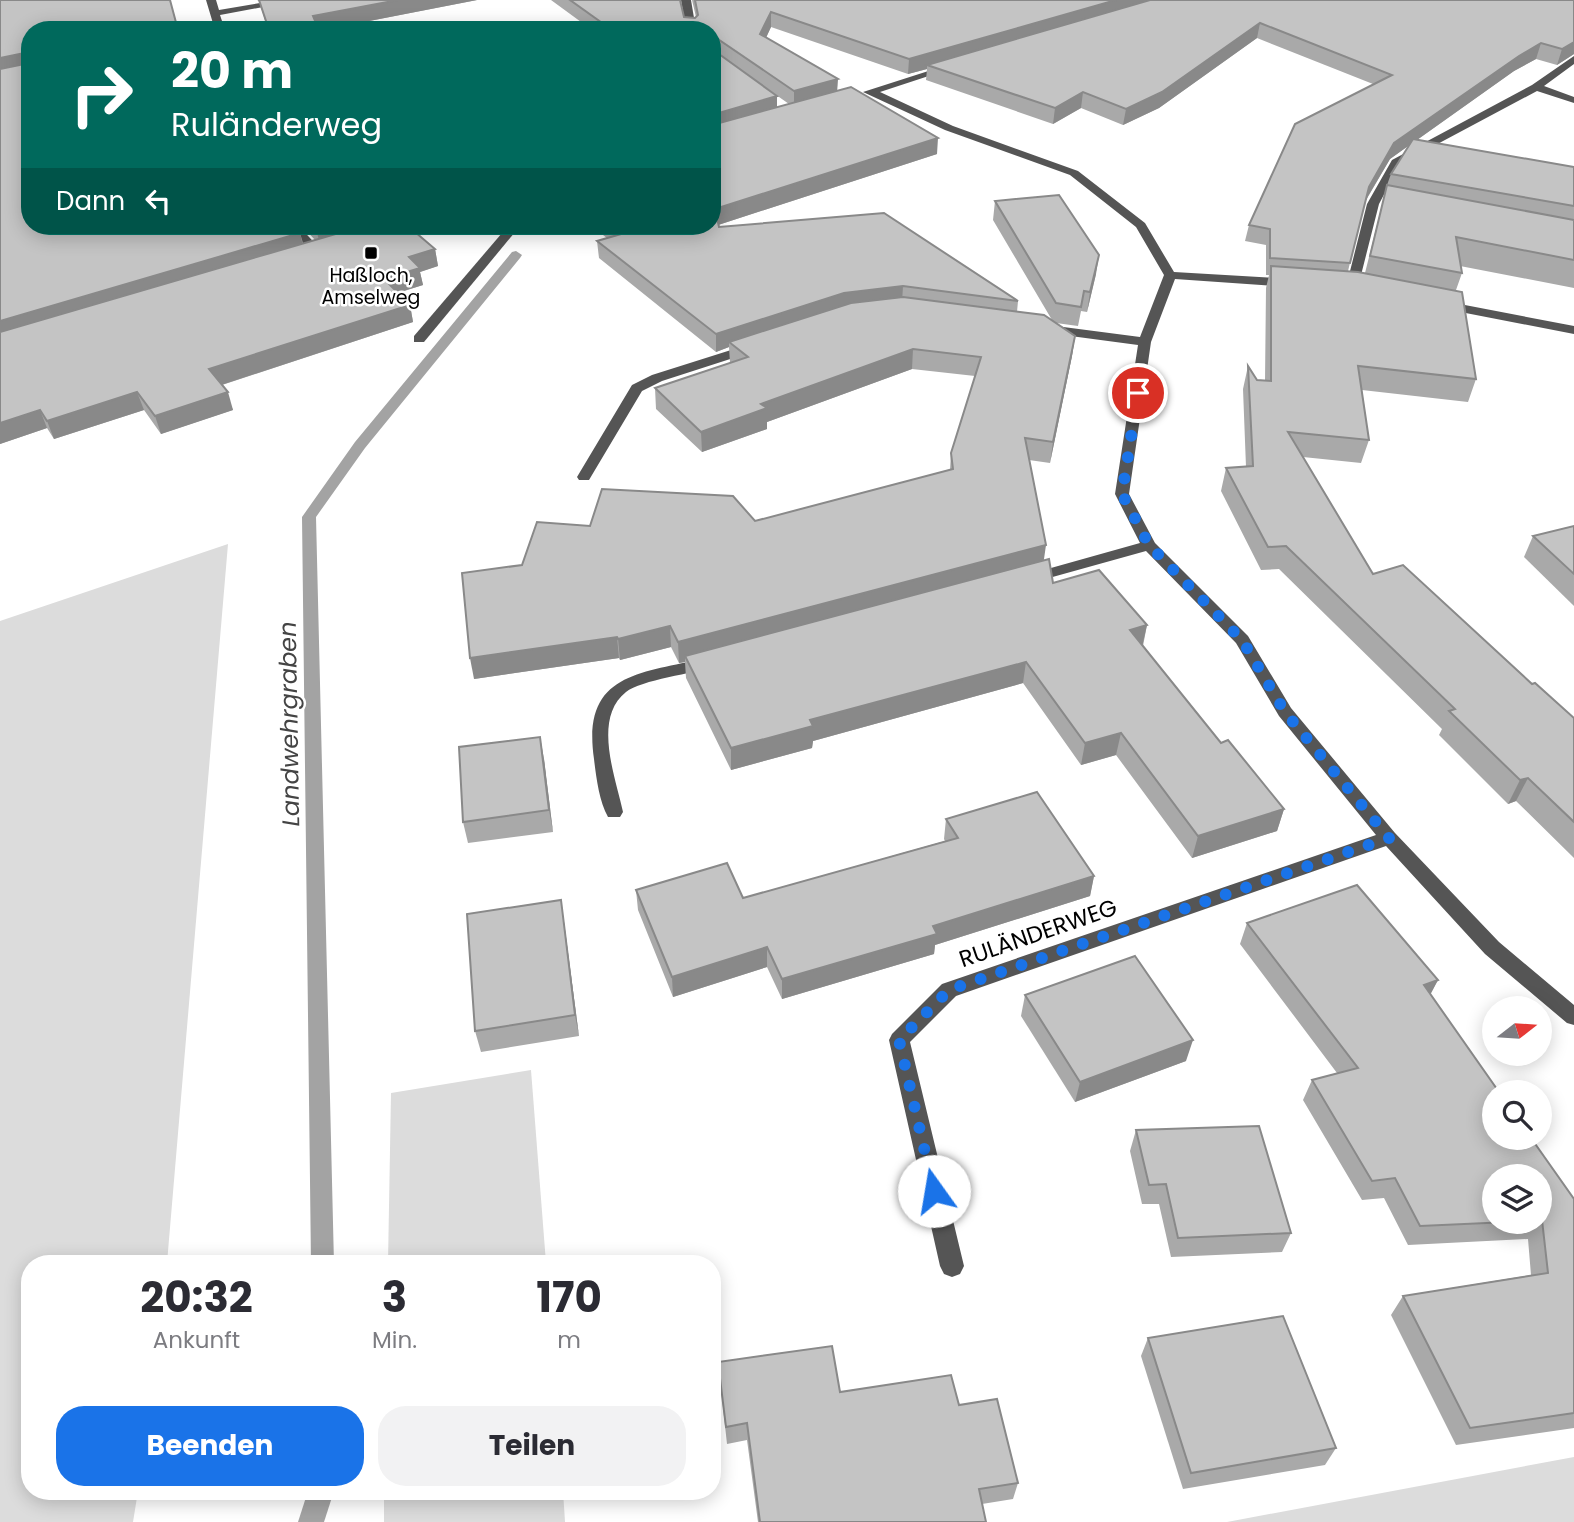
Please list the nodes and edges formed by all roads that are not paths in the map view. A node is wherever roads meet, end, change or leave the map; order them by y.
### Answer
1 (211, 0) edge
2 (295, 0) edge
3 (686, 0) edge
4 (215, 13) junction
5 (217, 21) edge
6 (688, 21) edge
7 (1574, 59) edge
8 (962, 64) edge
9 (1536, 87) junction
10 (871, 91) junction
11 (857, 95) edge
12 (1574, 100) edge
13 (1373, 204) junction
14 (1386, 207) edge
15 (304, 235) edge
16 (506, 235) edge
17 (302, 256) edge
18 (1170, 275) junction
19 (1300, 284) edge
20 (1352, 288) edge
21 (1430, 302) edge
22 (1037, 327) edge
23 (1574, 330) edge
24 (419, 339) dead end
25 (1145, 342) junction
26 (759, 345) edge
27 (584, 477) dead end
28 (1149, 545) junction
29 (1020, 581) edge
30 (729, 658) edge
31 (614, 812) dead end
32 (1389, 838) junction
33 (1574, 1017) edge
34 (952, 1266) dead end

1 - 4 street
2 - 4 street
3 - 6 street
4 - 5 street
7 - 9 street
8 - 10 street
9 - 12 street
9 - 13 street
10 - 11 street
10 - 18 street
13 - 14 street
13 - 20 street
15 - 17 street
16 - 24 street
18 - 19 street
18 - 25 street
21 - 23 street
22 - 25 street
25 - 28 street
26 - 27 street
28 - 29 street
28 - 32 street
30 - 31 street
32 - 33 street
32 - 34 street, RULÄNDERWEG

